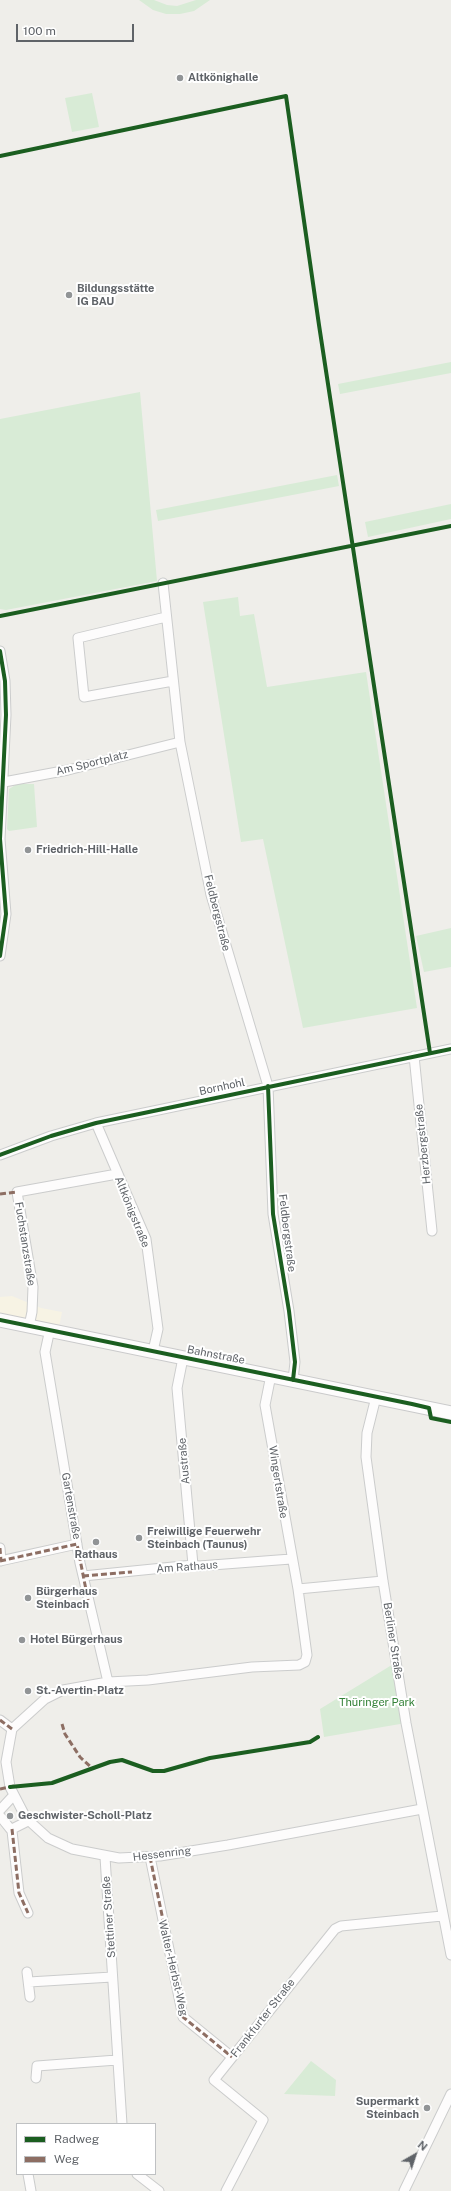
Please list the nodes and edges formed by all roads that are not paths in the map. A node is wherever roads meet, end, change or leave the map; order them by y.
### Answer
1 (163, 583) dead end
2 (166, 617) junction
3 (0, 651) edge
4 (173, 681) junction
5 (180, 742) junction
6 (4, 782) junction
7 (3, 904) edge
8 (0, 956) edge
9 (451, 1049) edge
10 (414, 1056) junction
11 (268, 1086) junction
12 (96, 1123) junction
13 (0, 1155) edge
14 (117, 1174) junction
15 (432, 1231) dead end
16 (0, 1320) edge
17 (29, 1326) junction
18 (50, 1330) junction
19 (154, 1351) junction
20 (183, 1358) junction
21 (271, 1375) junction
22 (293, 1380) junction
23 (376, 1397) junction
24 (451, 1412) edge
25 (77, 1544) junction
26 (0, 1548) edge
27 (291, 1559) junction
28 (1, 1561) edge
29 (194, 1565) junction
30 (83, 1576) junction
31 (383, 1581) junction
32 (298, 1589) junction
33 (108, 1682) junction
34 (0, 1720) edge
35 (12, 1729) junction
36 (13, 1796) junction
37 (422, 1809) junction
38 (0, 1810) edge
39 (0, 1816) edge
40 (28, 1821) junction
41 (12, 1829) junction
42 (105, 1857) junction
43 (150, 1857) junction
44 (28, 1913) dead end
45 (442, 1916) junction
46 (451, 1955) edge
47 (27, 1972) dead end
48 (112, 1977) junction
49 (29, 1982) junction
50 (30, 1997) dead end
51 (232, 2057) junction
52 (117, 2060) junction
53 (36, 2078) dead end
54 (451, 2094) edge
55 (122, 2123) edge
56 (28, 2175) edge
57 (138, 2175) edge
58 (31, 2191) edge
59 (159, 2191) edge
60 (226, 2191) edge
61 (404, 2191) edge

1 - 2 street, Feldbergstraße
2 - 4 street, Feldbergstraße
2 - 4 street
3 - 6 street
4 - 5 street, Feldbergstraße
5 - 6 street, Am Sportplatz
5 - 11 street, Feldbergstraße
6 - 7 street
7 - 8 street
9 - 10 street, Bornhohl
10 - 11 street, Bornhohl
10 - 15 street, Herzbergstraße
11 - 12 street, Bornhohl
11 - 22 street, Feldbergstraße
12 - 13 street, Bornhohl
12 - 14 street, Altkönigstraße
14 - 17 street, Fuchstanzstraße
14 - 19 street, Altkönigstraße
16 - 17 main road, Bahnstraße
17 - 18 main road, Bahnstraße
18 - 19 main road, Bahnstraße
18 - 25 street, Gartenstraße
19 - 20 main road, Bahnstraße
20 - 21 main road, Bahnstraße
20 - 29 street, Austraße
21 - 22 main road, Bahnstraße
21 - 27 street, Wingertstraße
22 - 23 main road, Bahnstraße
23 - 24 main road, Bahnstraße
23 - 31 street, Berliner Straße
25 - 28 street
25 - 30 street, Gartenstraße
26 - 28 street
27 - 29 street, Am Rathaus
27 - 32 street, Wingertstraße
29 - 30 street, Am Rathaus
30 - 33 street, Gartenstraße
31 - 32 street
31 - 37 street, Berliner Straße
32 - 33 street, Wingertstraße
33 - 35 street
34 - 35 street
35 - 36 street, Hessenring
36 - 38 street
36 - 40 street, Hessenring
37 - 43 street, Hessenring
37 - 45 street, Berliner Straße
39 - 41 street
40 - 41 street
40 - 42 street, Hessenring
41 - 44 street
42 - 43 street, Hessenring
42 - 48 street, Stettiner Straße
43 - 51 street, Walter-Herbst-Weg
45 - 46 street, Berliner Straße
45 - 51 street, Frankfurter Straße
47 - 49 street
48 - 49 street
48 - 52 street, Stettiner Straße
49 - 50 street
51 - 60 street, Frankfurter Straße
52 - 53 street
52 - 55 street, Stettiner Straße
54 - 61 street
56 - 58 street
57 - 59 street

